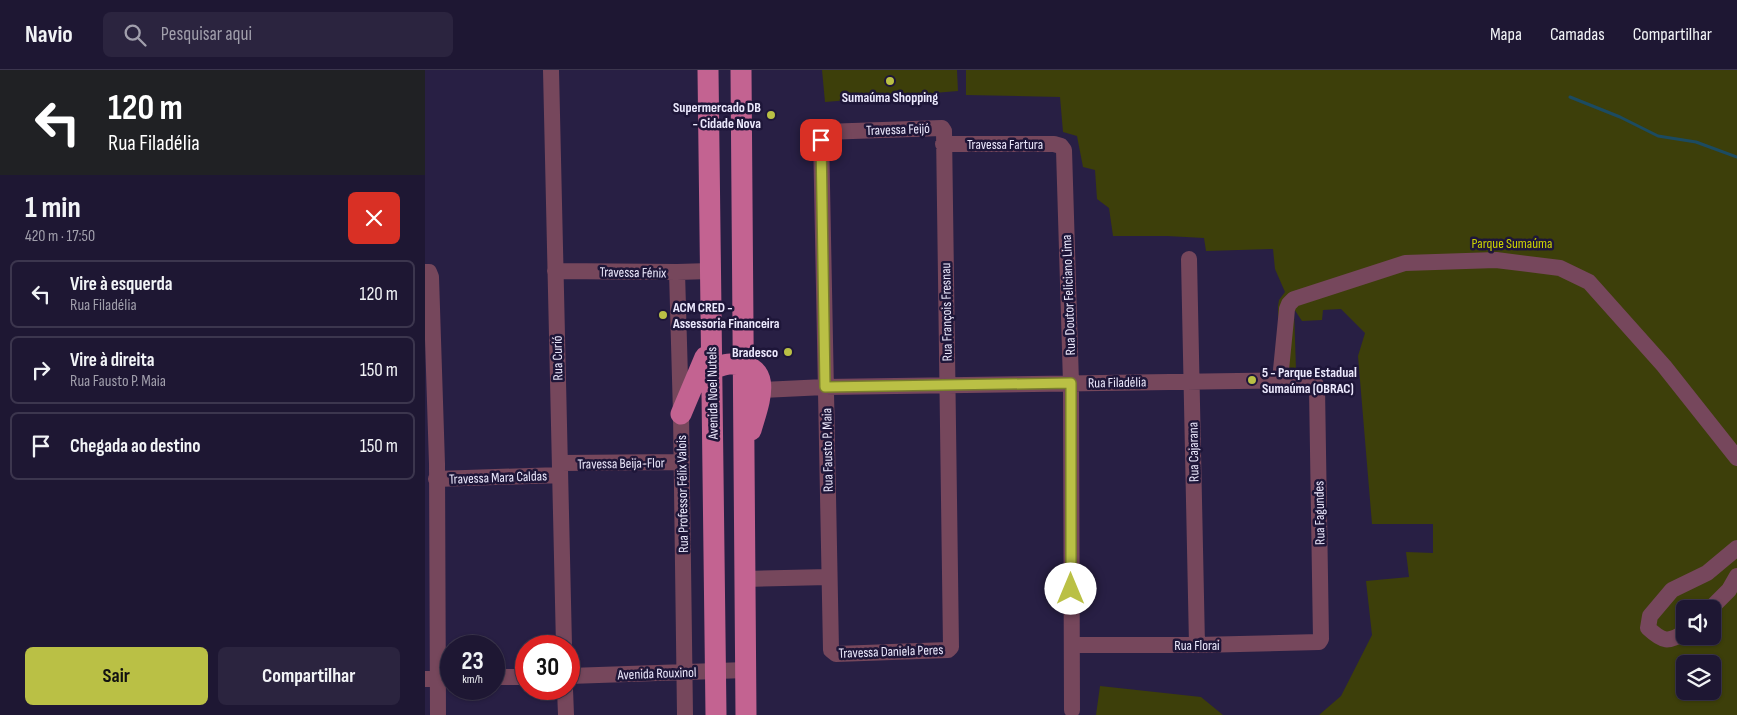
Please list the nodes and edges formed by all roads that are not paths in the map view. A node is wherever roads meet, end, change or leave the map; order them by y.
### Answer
1 (551, 70) edge
2 (708, 70) edge
3 (741, 70) edge
4 (942, 128) joint
5 (823, 132) joint
6 (943, 144) junction
7 (1064, 150) joint
8 (1189, 259) dead end
9 (555, 271) junction
10 (710, 271) junction
11 (427, 272) edge
12 (677, 272) junction
13 (679, 347) junction
14 (744, 364) junction
15 (706, 369) junction
16 (1280, 380) junction
17 (1191, 381) junction
18 (1071, 383) junction
19 (948, 386) junction
20 (825, 387) junction
21 (1317, 388) joint
22 (762, 390) junction
23 (681, 414) junction
24 (744, 454) junction
25 (1737, 458) edge
26 (682, 462) junction
27 (433, 469) edge
28 (560, 469) junction
29 (1737, 548) edge
30 (1737, 576) edge
31 (829, 577) junction
32 (745, 579) junction
33 (1719, 600) edge
34 (564, 635) edge
35 (1676, 638) edge
36 (1321, 639) joint
37 (1072, 645) junction
38 (1197, 645) junction
39 (951, 647) joint
40 (831, 650) joint
41 (746, 670) junction
42 (715, 671) junction
43 (685, 673) junction
44 (580, 676) edge
45 (438, 679) edge
46 (565, 700) edge
47 (1072, 710) dead end
48 (438, 715) edge
49 (565, 715) edge
50 (685, 715) edge
51 (716, 715) edge
52 (746, 715) edge

1 - 9 street, Rua Curió
2 - 10 main road, Avenida Noel Nutels
3 - 14 main road
4 - 5 street, Travessa Feijó
4 - 6 street, Rua François Fresnau
5 - 20 street, Rua Fausto P. Maia
6 - 7 street, Travessa Fartura
6 - 19 street, Rua François Fresnau
7 - 18 street, Rua Doutor Feliciano Lima
8 - 17 street, Rua Cajarana
9 - 12 street, Travessa Fénix
9 - 28 street, Rua Curió
10 - 12 street, Travessa Fénix
10 - 15 main road, Avenida Noel Nutels
11 - 27 street
12 - 13 street, Rua Professor Félix Valois
13 - 15 street
13 - 23 street, Rua Professor Félix Valois
14 - 15 main road
14 - 22 main road
14 - 24 main road
15 - 23 main road
15 - 42 main road, Avenida Noel Nutels
16 - 17 street, Rua Filadélia
16 - 21 street, Rua Filadélia
16 - 25 street
17 - 18 street, Rua Filadélia
17 - 38 street, Rua Cajarana
18 - 19 street, Rua Filadélia
18 - 37 street, Rua Doutor Feliciano Lima
19 - 20 street, Rua Filadélia
19 - 39 street, Rua François Fresnau
20 - 22 street, Rua Filadélia
20 - 31 street, Rua Fausto P. Maia
21 - 36 street, Rua Fagundes
22 - 24 main road
23 - 26 street, Rua Professor Félix Valois
24 - 32 main road
26 - 28 street, Travessa Beija-Flor
26 - 43 street, Rua Professor Félix Valois
27 - 28 street, Travessa Mara Caldas
27 - 45 street
28 - 34 street, Rua Curió
29 - 35 street
30 - 33 street
31 - 32 street
31 - 40 street, Rua Fausto P. Maia
32 - 41 main road
36 - 38 street, Rua Florai
37 - 38 street, Rua Florai
37 - 47 street, Rua Doutor Feliciano Lima
39 - 40 street, Travessa Daniela Peres
41 - 42 street, Avenida Rouxinol
41 - 52 main road
42 - 43 street, Avenida Rouxinol
42 - 51 main road, Avenida Noel Nutels
43 - 44 street, Avenida Rouxinol
43 - 50 street, Rua Professor Félix Valois
45 - 48 street
46 - 49 street

